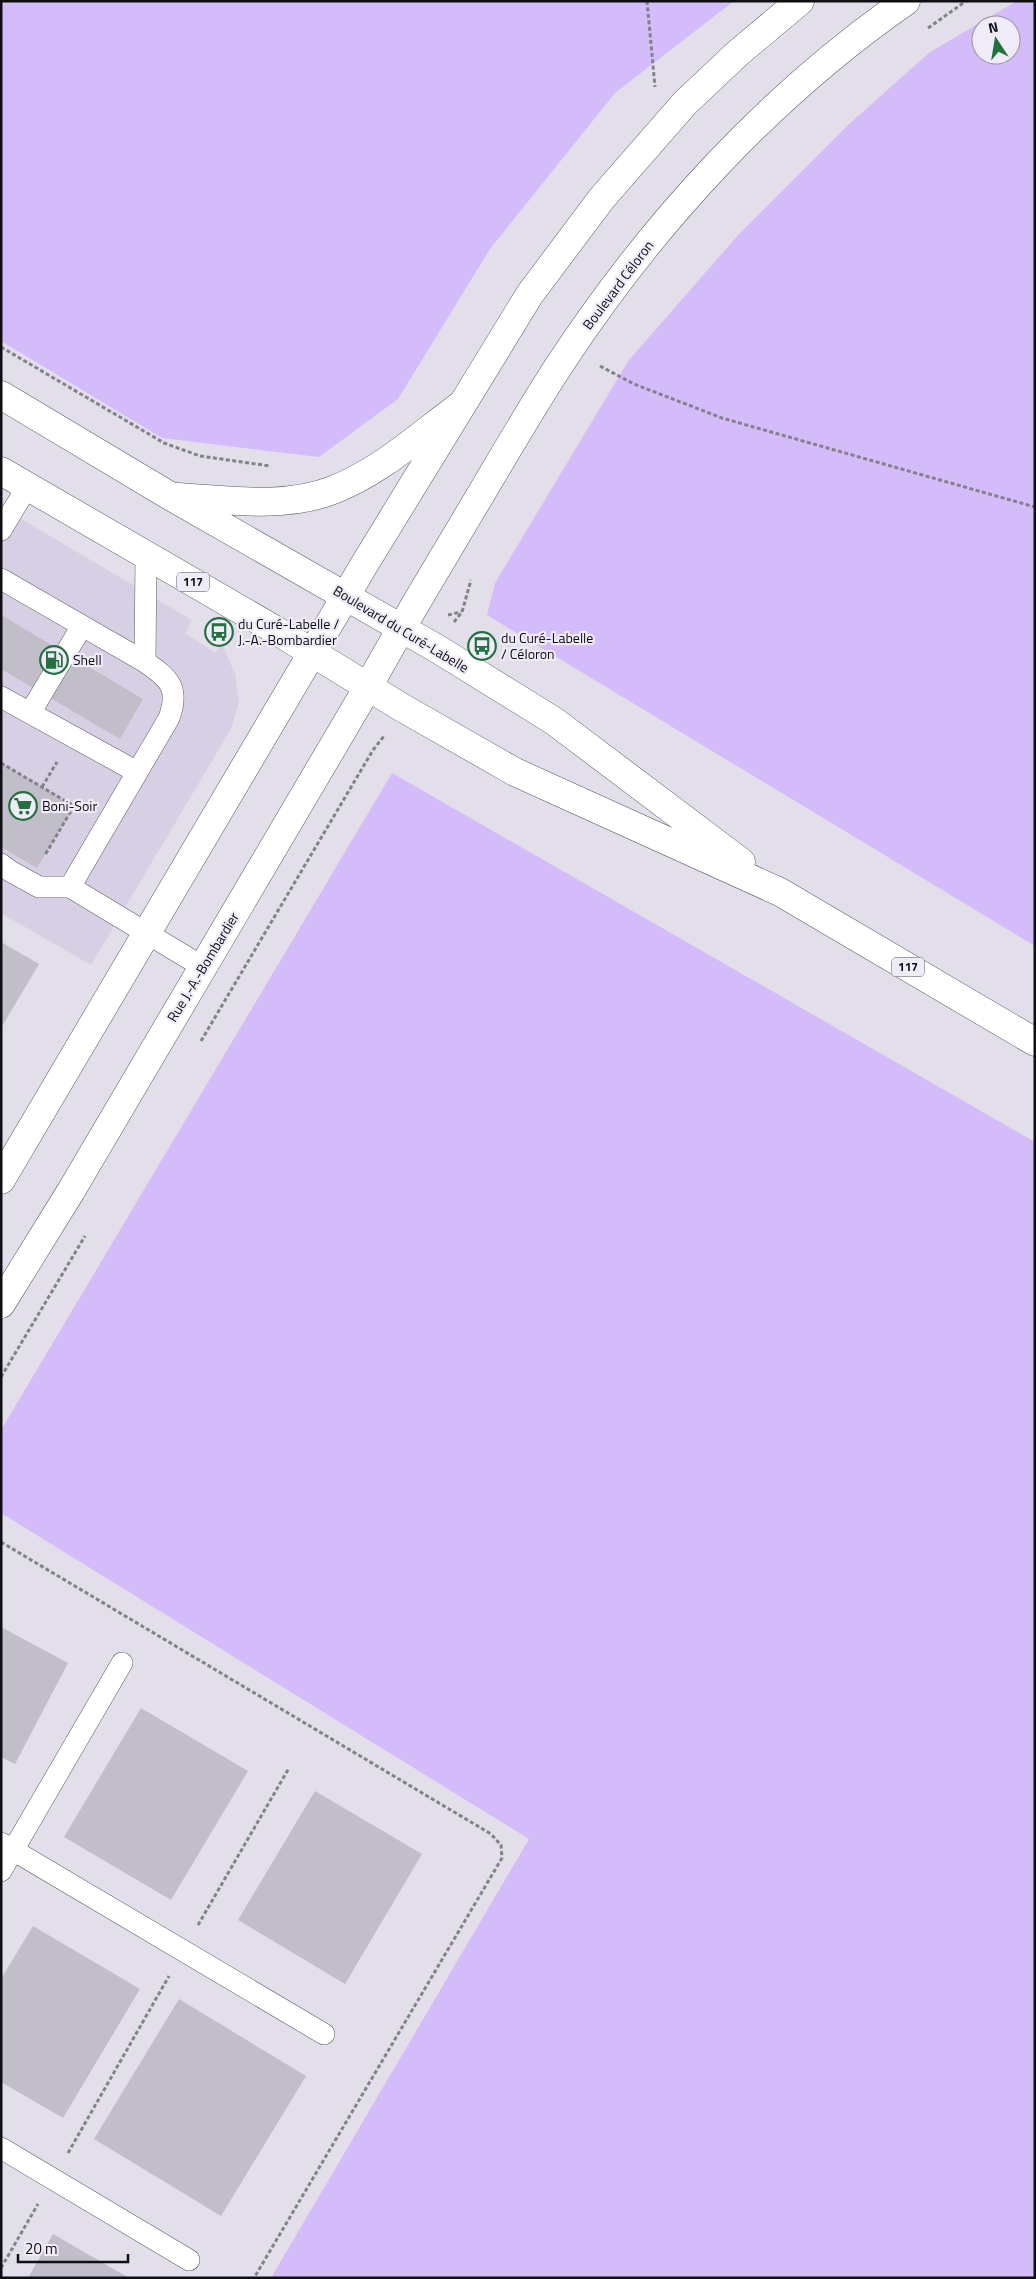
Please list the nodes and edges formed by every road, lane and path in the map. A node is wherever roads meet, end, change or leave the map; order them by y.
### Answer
1 (646, 1) edge
2 (800, 1) edge
3 (906, 1) edge
4 (966, 1) edge
5 (922, 32) dead end
6 (663, 127) junction
7 (1, 347) edge
8 (604, 359) dead end
9 (600, 366) junction
10 (595, 374) dead end
11 (1, 395) edge
12 (461, 406) junction
13 (274, 467) dead end
14 (1, 471) edge
15 (27, 486) junction
16 (170, 496) junction
17 (1035, 507) edge
18 (1, 530) edge
19 (146, 556) junction
20 (474, 572) dead end
21 (1, 579) edge
22 (346, 596) junction
23 (462, 612) dead end
24 (82, 626) junction
25 (400, 628) junction
26 (313, 653) junction
27 (145, 662) junction
28 (368, 687) junction
29 (1, 697) edge
30 (30, 713) junction
31 (1, 763) edge
32 (137, 772) junction
33 (42, 860) dead end
34 (1, 864) edge
35 (70, 887) junction
36 (780, 892) junction
37 (147, 933) junction
38 (203, 967) junction
39 (1035, 1042) edge
40 (1, 1180) edge
41 (1, 1304) edge
42 (1, 1542) edge
43 (122, 1662) dead end
44 (289, 1768) dead end
45 (7, 1846) edge
46 (1, 1871) edge
47 (183, 1952) junction
48 (324, 2034) dead end
49 (1, 2148) edge
50 (53, 2179) junction
51 (189, 2260) dead end
52 (1, 2268) edge
53 (254, 2278) edge

1 - 6 path
2 - 6 street
3 - 25 street, Boulevard Céloron
4 - 5 path
6 - 12 street
7 - 13 path
8 - 9 path
9 - 10 path
9 - 17 path
11 - 16 street, Boulevard du Curé-Labelle / 117
12 - 16 street
12 - 22 street
14 - 15 street, Boulevard du Curé-Labelle / 117
15 - 18 lane
15 - 19 street, Boulevard du Curé-Labelle / 117
16 - 22 street, Boulevard du Curé-Labelle / 117
19 - 26 street, Boulevard du Curé-Labelle / 117
19 - 27 lane
20 - 23 path
21 - 24 lane
22 - 25 street, Boulevard du Curé-Labelle / 117
22 - 26 street
24 - 27 lane
24 - 30 lane
25 - 28 street, Rue J.-A.-Bombardier
25 - 36 street, Boulevard du Curé-Labelle / 117
26 - 28 street, Boulevard du Curé-Labelle / 117
26 - 37 street
27 - 32 lane
28 - 36 street, Boulevard du Curé-Labelle / 117
28 - 38 street, Rue J.-A.-Bombardier
29 - 30 lane
30 - 32 lane
31 - 33 path
32 - 35 lane
34 - 35 lane
35 - 37 lane
36 - 39 street, Boulevard du Curé-Labelle / 117
37 - 38 lane
37 - 40 street
38 - 41 street, Rue J.-A.-Bombardier
42 - 53 path
43 - 45 lane
44 - 47 path
45 - 46 lane
45 - 47 lane
47 - 48 lane
47 - 50 path
49 - 50 lane
50 - 51 lane
50 - 52 path

